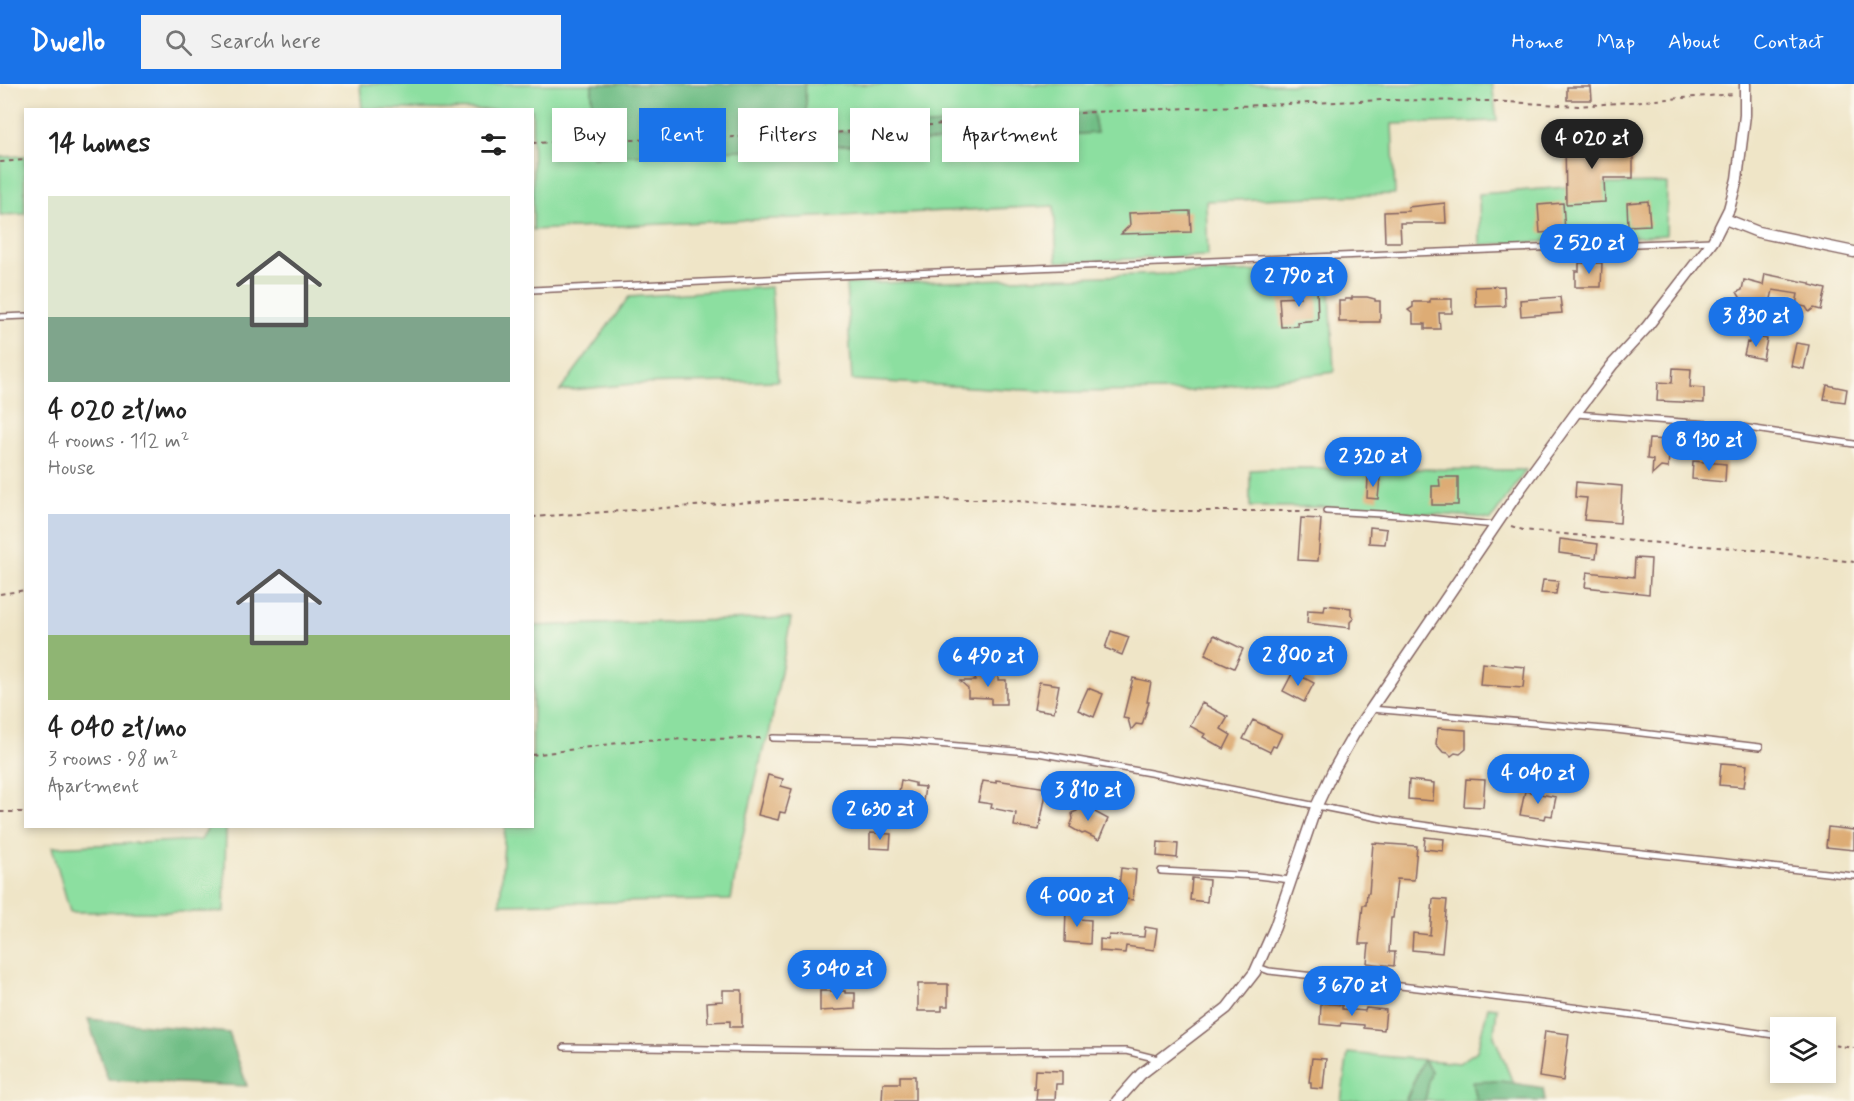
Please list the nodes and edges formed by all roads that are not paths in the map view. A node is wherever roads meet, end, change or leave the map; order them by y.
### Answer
1 (1745, 89) edge
2 (1725, 219) junction
3 (1713, 241) junction
4 (1854, 252) edge
5 (534, 290) edge
6 (24, 316) edge
7 (0, 317) edge
8 (1575, 414) junction
9 (1854, 444) edge
10 (1326, 511) road end
11 (1497, 524) junction
12 (1371, 709) junction
13 (773, 738) road end
14 (1760, 747) dead end
15 (1316, 807) junction
16 (1161, 871) dead end
17 (1854, 876) edge
18 (1291, 880) junction
19 (1258, 967) junction
20 (1770, 1035) edge
21 (564, 1047) dead end
22 (1160, 1060) junction
23 (1117, 1101) edge

1 - 2 street
2 - 3 street
2 - 4 street
3 - 5 lane
3 - 8 street
6 - 7 lane
8 - 9 lane
8 - 11 street
10 - 11 lane
11 - 12 street
12 - 14 lane
12 - 15 street
13 - 15 lane
15 - 17 lane
15 - 18 street
16 - 18 lane
18 - 19 street
19 - 20 lane
19 - 22 street
21 - 22 lane
22 - 23 street

